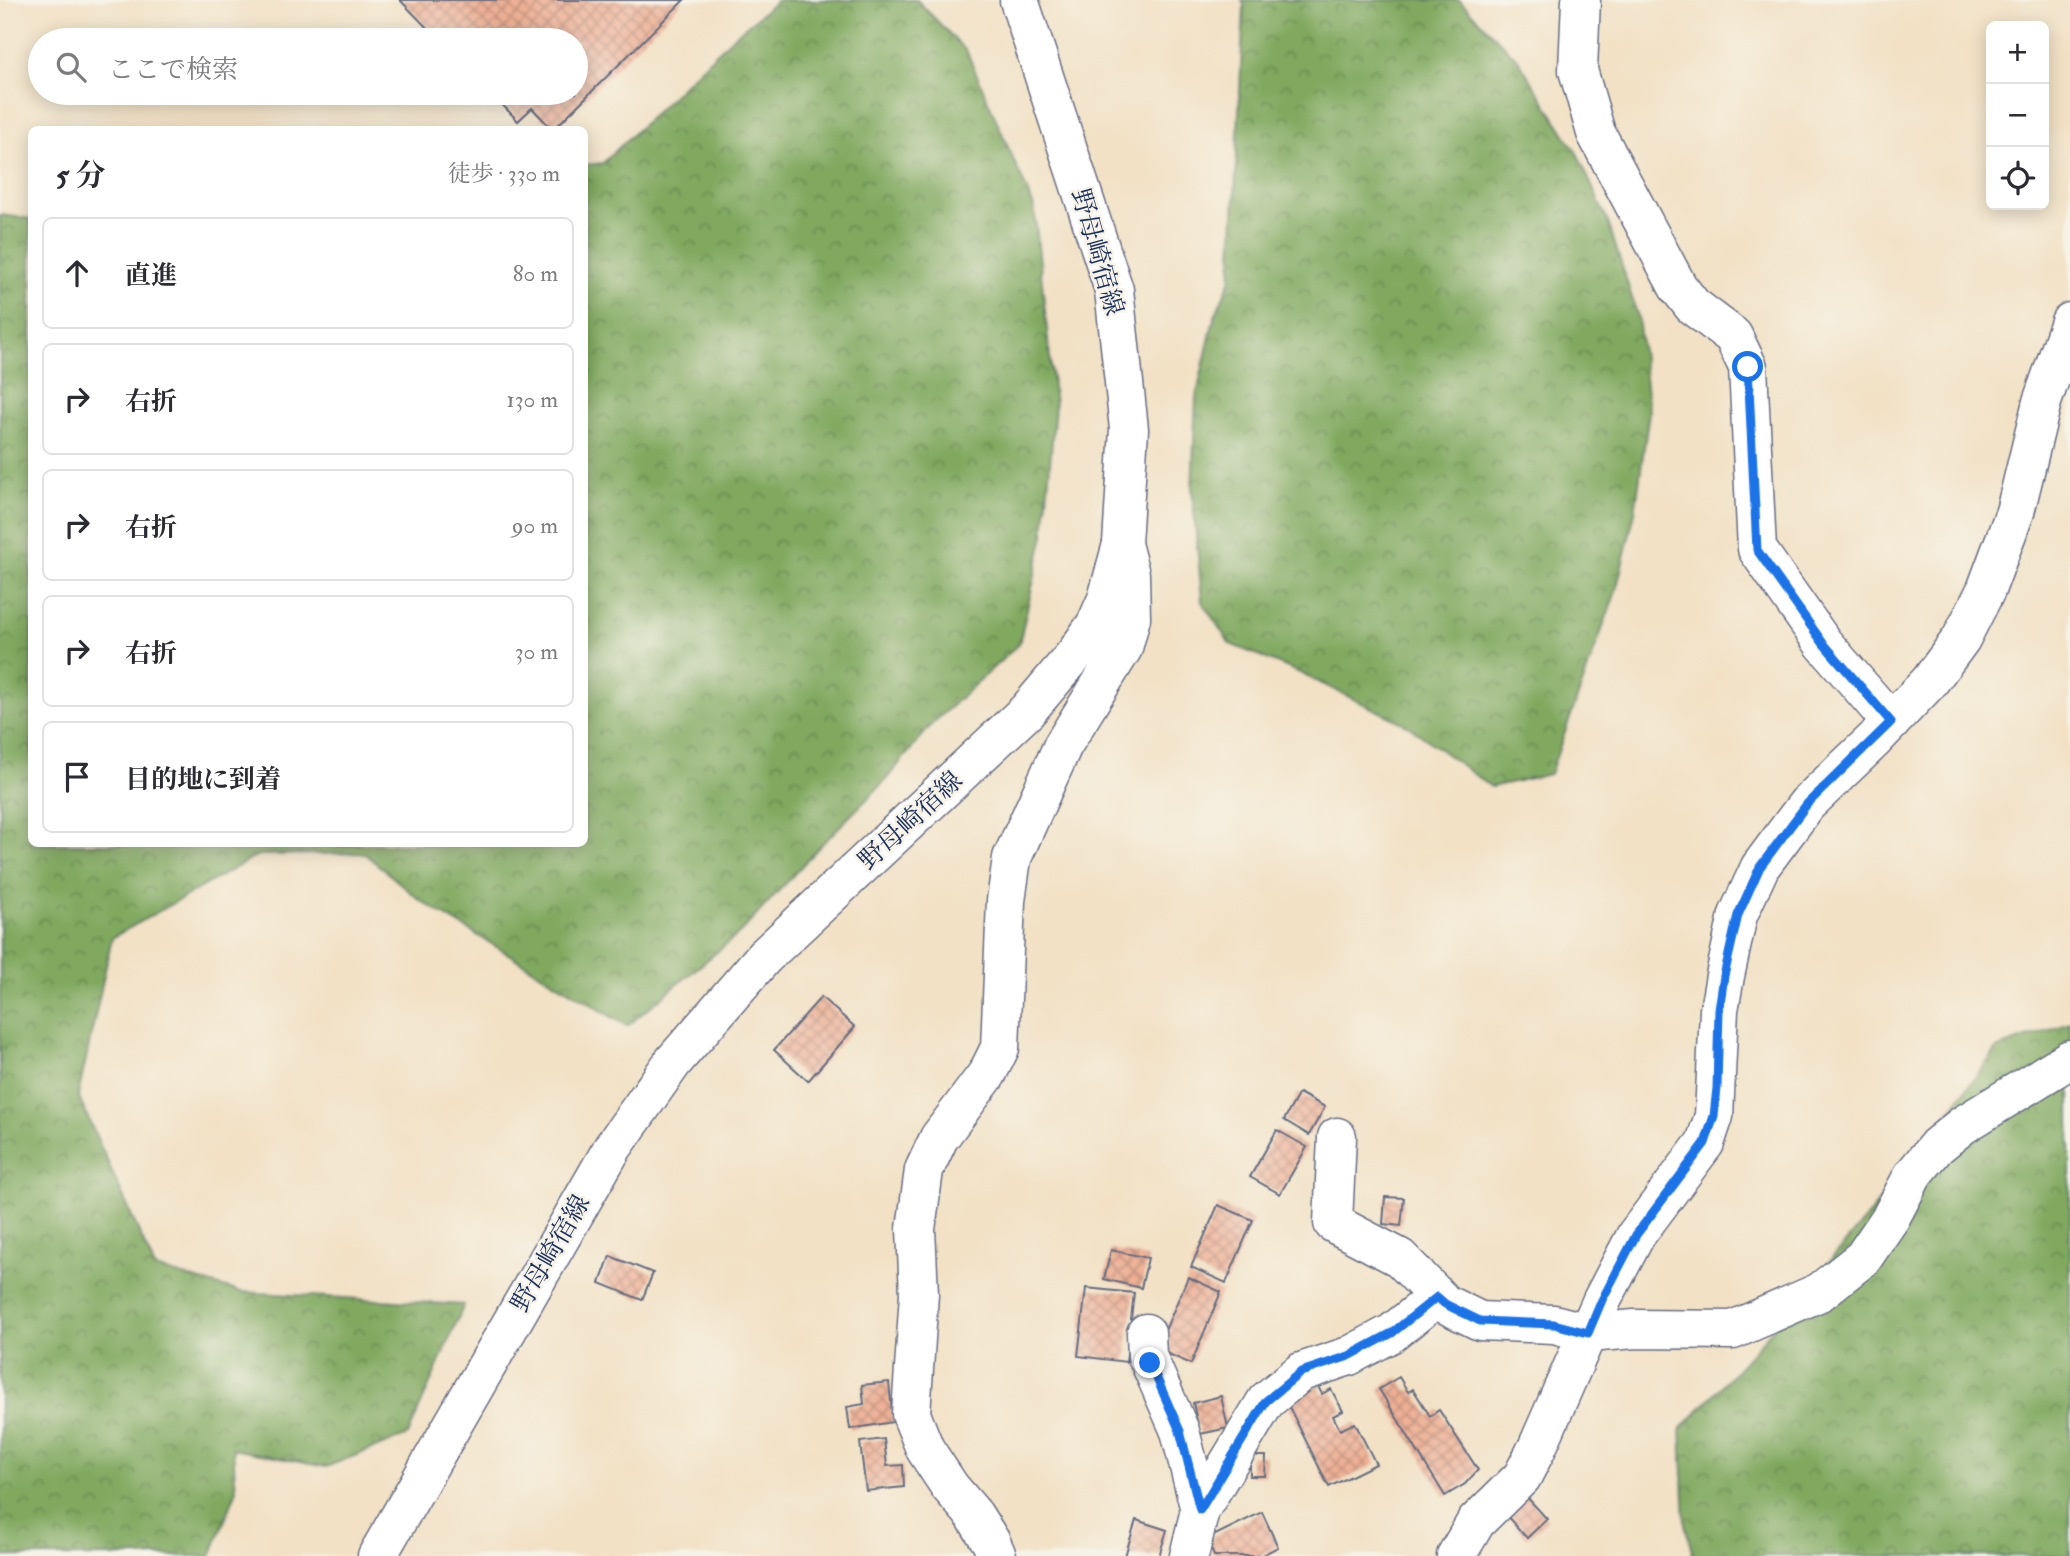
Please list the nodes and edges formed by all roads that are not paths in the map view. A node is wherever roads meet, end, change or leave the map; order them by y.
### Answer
1 (1019, 0) edge
2 (1581, 0) edge
3 (2070, 322) edge
4 (1122, 544) junction
5 (1891, 722) junction
6 (2070, 1059) edge
7 (1337, 1138) dead end
8 (1437, 1297) junction
9 (1588, 1333) junction
10 (1146, 1334) dead end
11 (1200, 1510) junction
12 (377, 1556) edge
13 (997, 1556) edge
14 (1189, 1556) edge
15 (1456, 1556) edge

1 - 4 street, 野母崎宿線
2 - 5 street
3 - 5 street
4 - 12 street, 野母崎宿線
4 - 13 street
5 - 9 street
6 - 9 street
7 - 8 street
8 - 9 street
8 - 11 street
9 - 15 street
10 - 11 street
11 - 14 street

